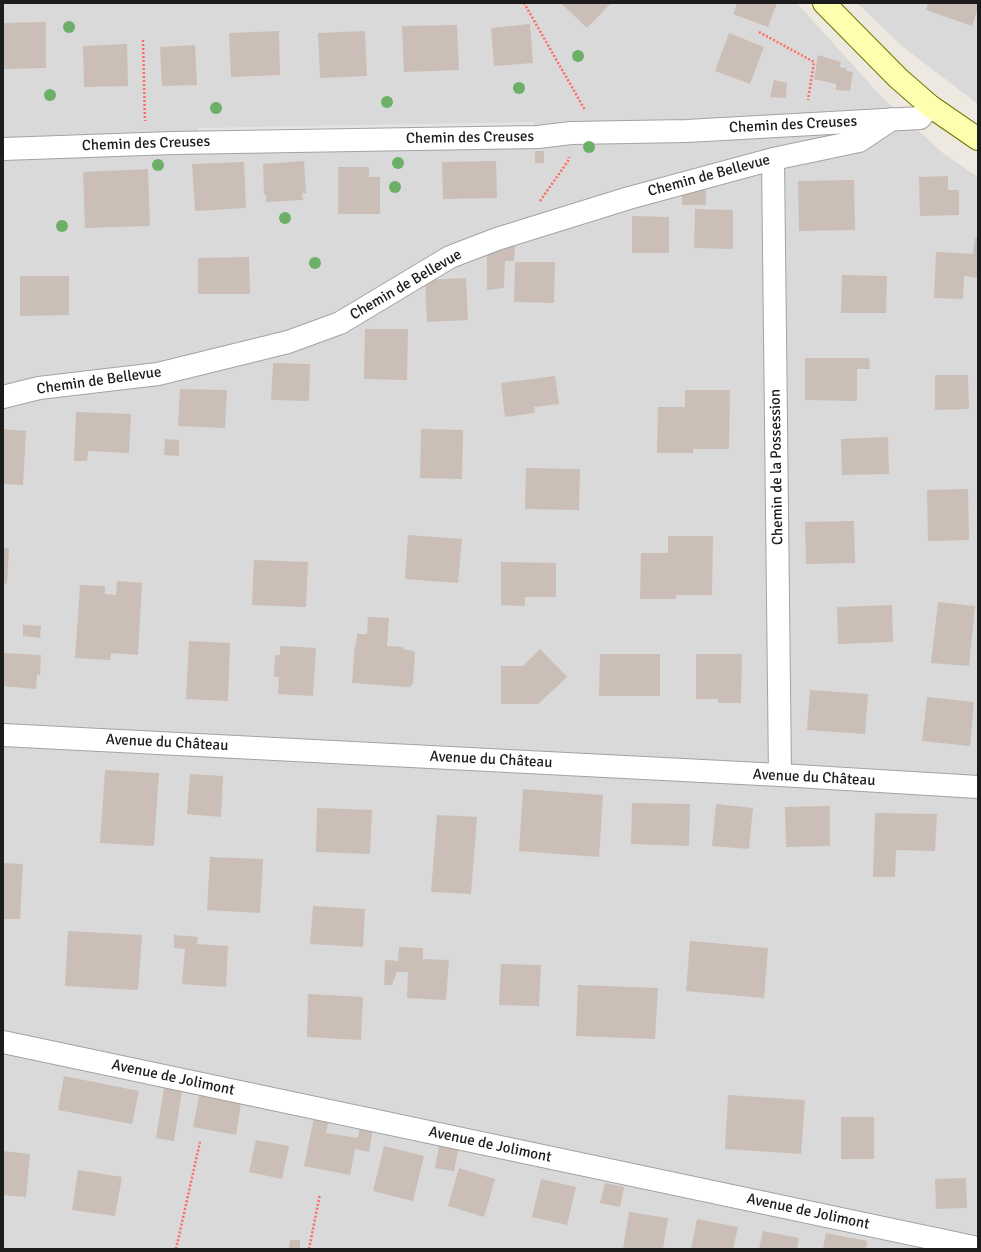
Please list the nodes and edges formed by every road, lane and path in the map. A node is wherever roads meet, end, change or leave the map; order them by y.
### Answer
1 (524, 3) edge
2 (824, 3) edge
3 (759, 32) dead end
4 (143, 40) dead end
5 (930, 106) junction
6 (807, 107) dead end
7 (586, 112) dead end
8 (892, 119) junction
9 (146, 127) dead end
10 (571, 133) junction
11 (978, 139) edge
12 (3, 149) edge
13 (773, 159) junction
14 (537, 205) dead end
15 (3, 397) edge
16 (3, 734) edge
17 (780, 776) junction
18 (978, 787) edge
19 (3, 1042) edge
20 (200, 1142) dead end
21 (320, 1194) dead end
22 (978, 1248) edge
23 (176, 1249) edge
24 (309, 1249) edge

1 - 7 path
2 - 5 street
3 - 6 path
4 - 9 path
5 - 8 street, Chemin des Creuses
5 - 11 street
8 - 10 street, Chemin des Creuses
8 - 13 street, Chemin de Bellevue
10 - 12 street, Chemin des Creuses
10 - 14 path
13 - 15 street, Chemin de Bellevue
13 - 17 street, Chemin de la Possession
16 - 17 street, Avenue du Château
17 - 18 street, Avenue du Château
19 - 22 street, Avenue de Jolimont
20 - 23 path
21 - 24 path

